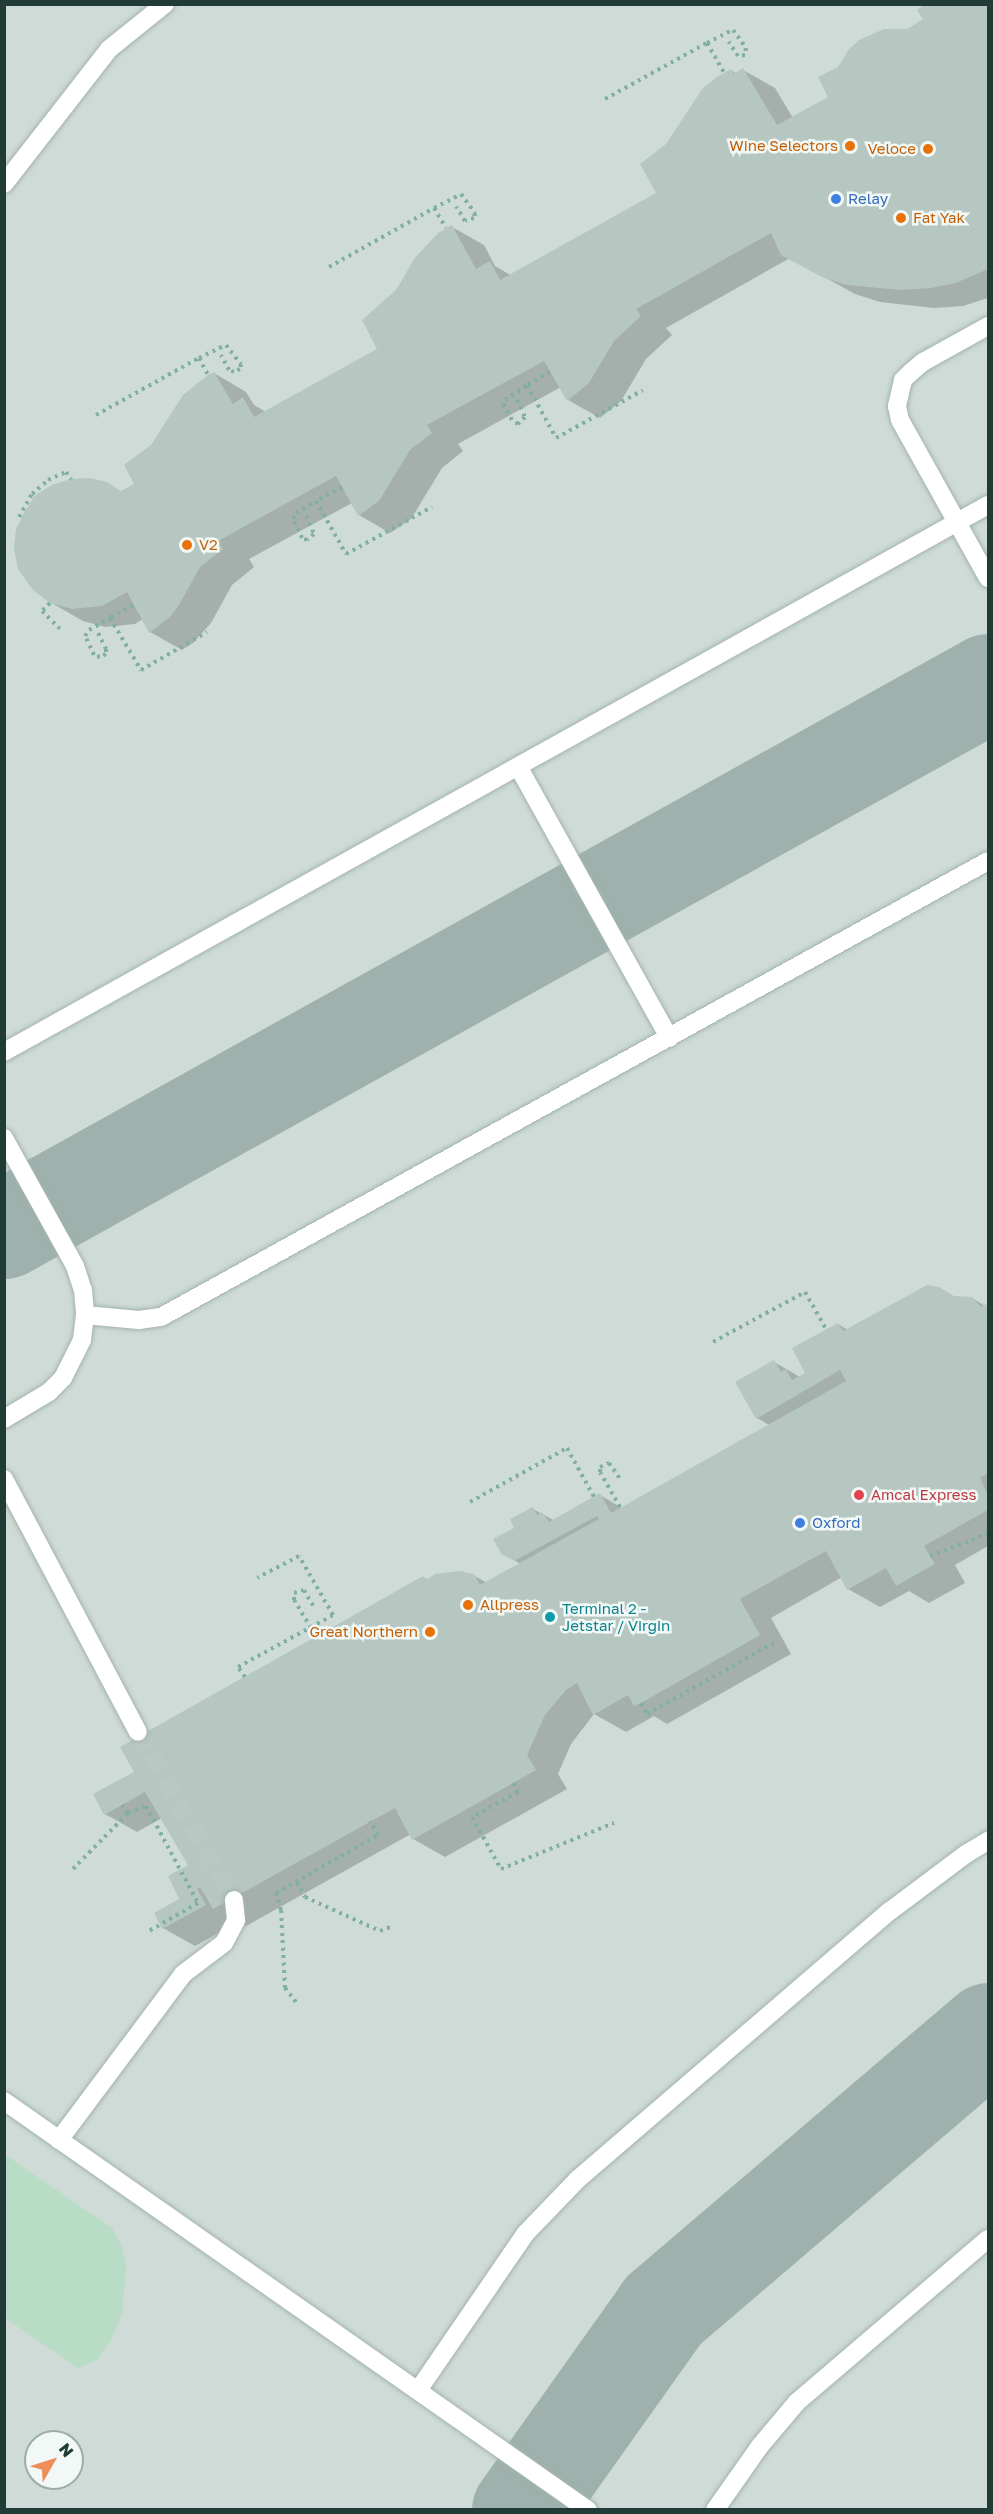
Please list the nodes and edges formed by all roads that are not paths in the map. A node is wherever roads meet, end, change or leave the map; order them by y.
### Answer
1 (165, 4) edge
2 (4, 184) edge
3 (988, 326) edge
4 (988, 505) edge
5 (957, 523) junction
6 (988, 578) edge
7 (519, 768) junction
8 (988, 861) edge
9 (669, 1038) junction
10 (4, 1052) edge
11 (4, 1138) edge
12 (85, 1315) junction
13 (4, 1419) edge
14 (4, 1479) edge
15 (138, 1732) tunnel mouth
16 (988, 1841) edge
17 (234, 1900) tunnel mouth
18 (4, 2101) edge
19 (59, 2140) junction
20 (988, 2239) edge
21 (419, 2389) junction
22 (588, 2510) edge
23 (715, 2510) edge

1 - 2 lane
3 - 5 lane
4 - 5 lane
5 - 6 lane
5 - 7 lane
7 - 9 lane
7 - 10 lane
8 - 9 lane
9 - 12 lane
11 - 12 lane
12 - 13 lane
14 - 15 lane
16 - 21 lane
17 - 19 lane
18 - 19 lane
19 - 21 lane
20 - 23 lane
21 - 22 lane

